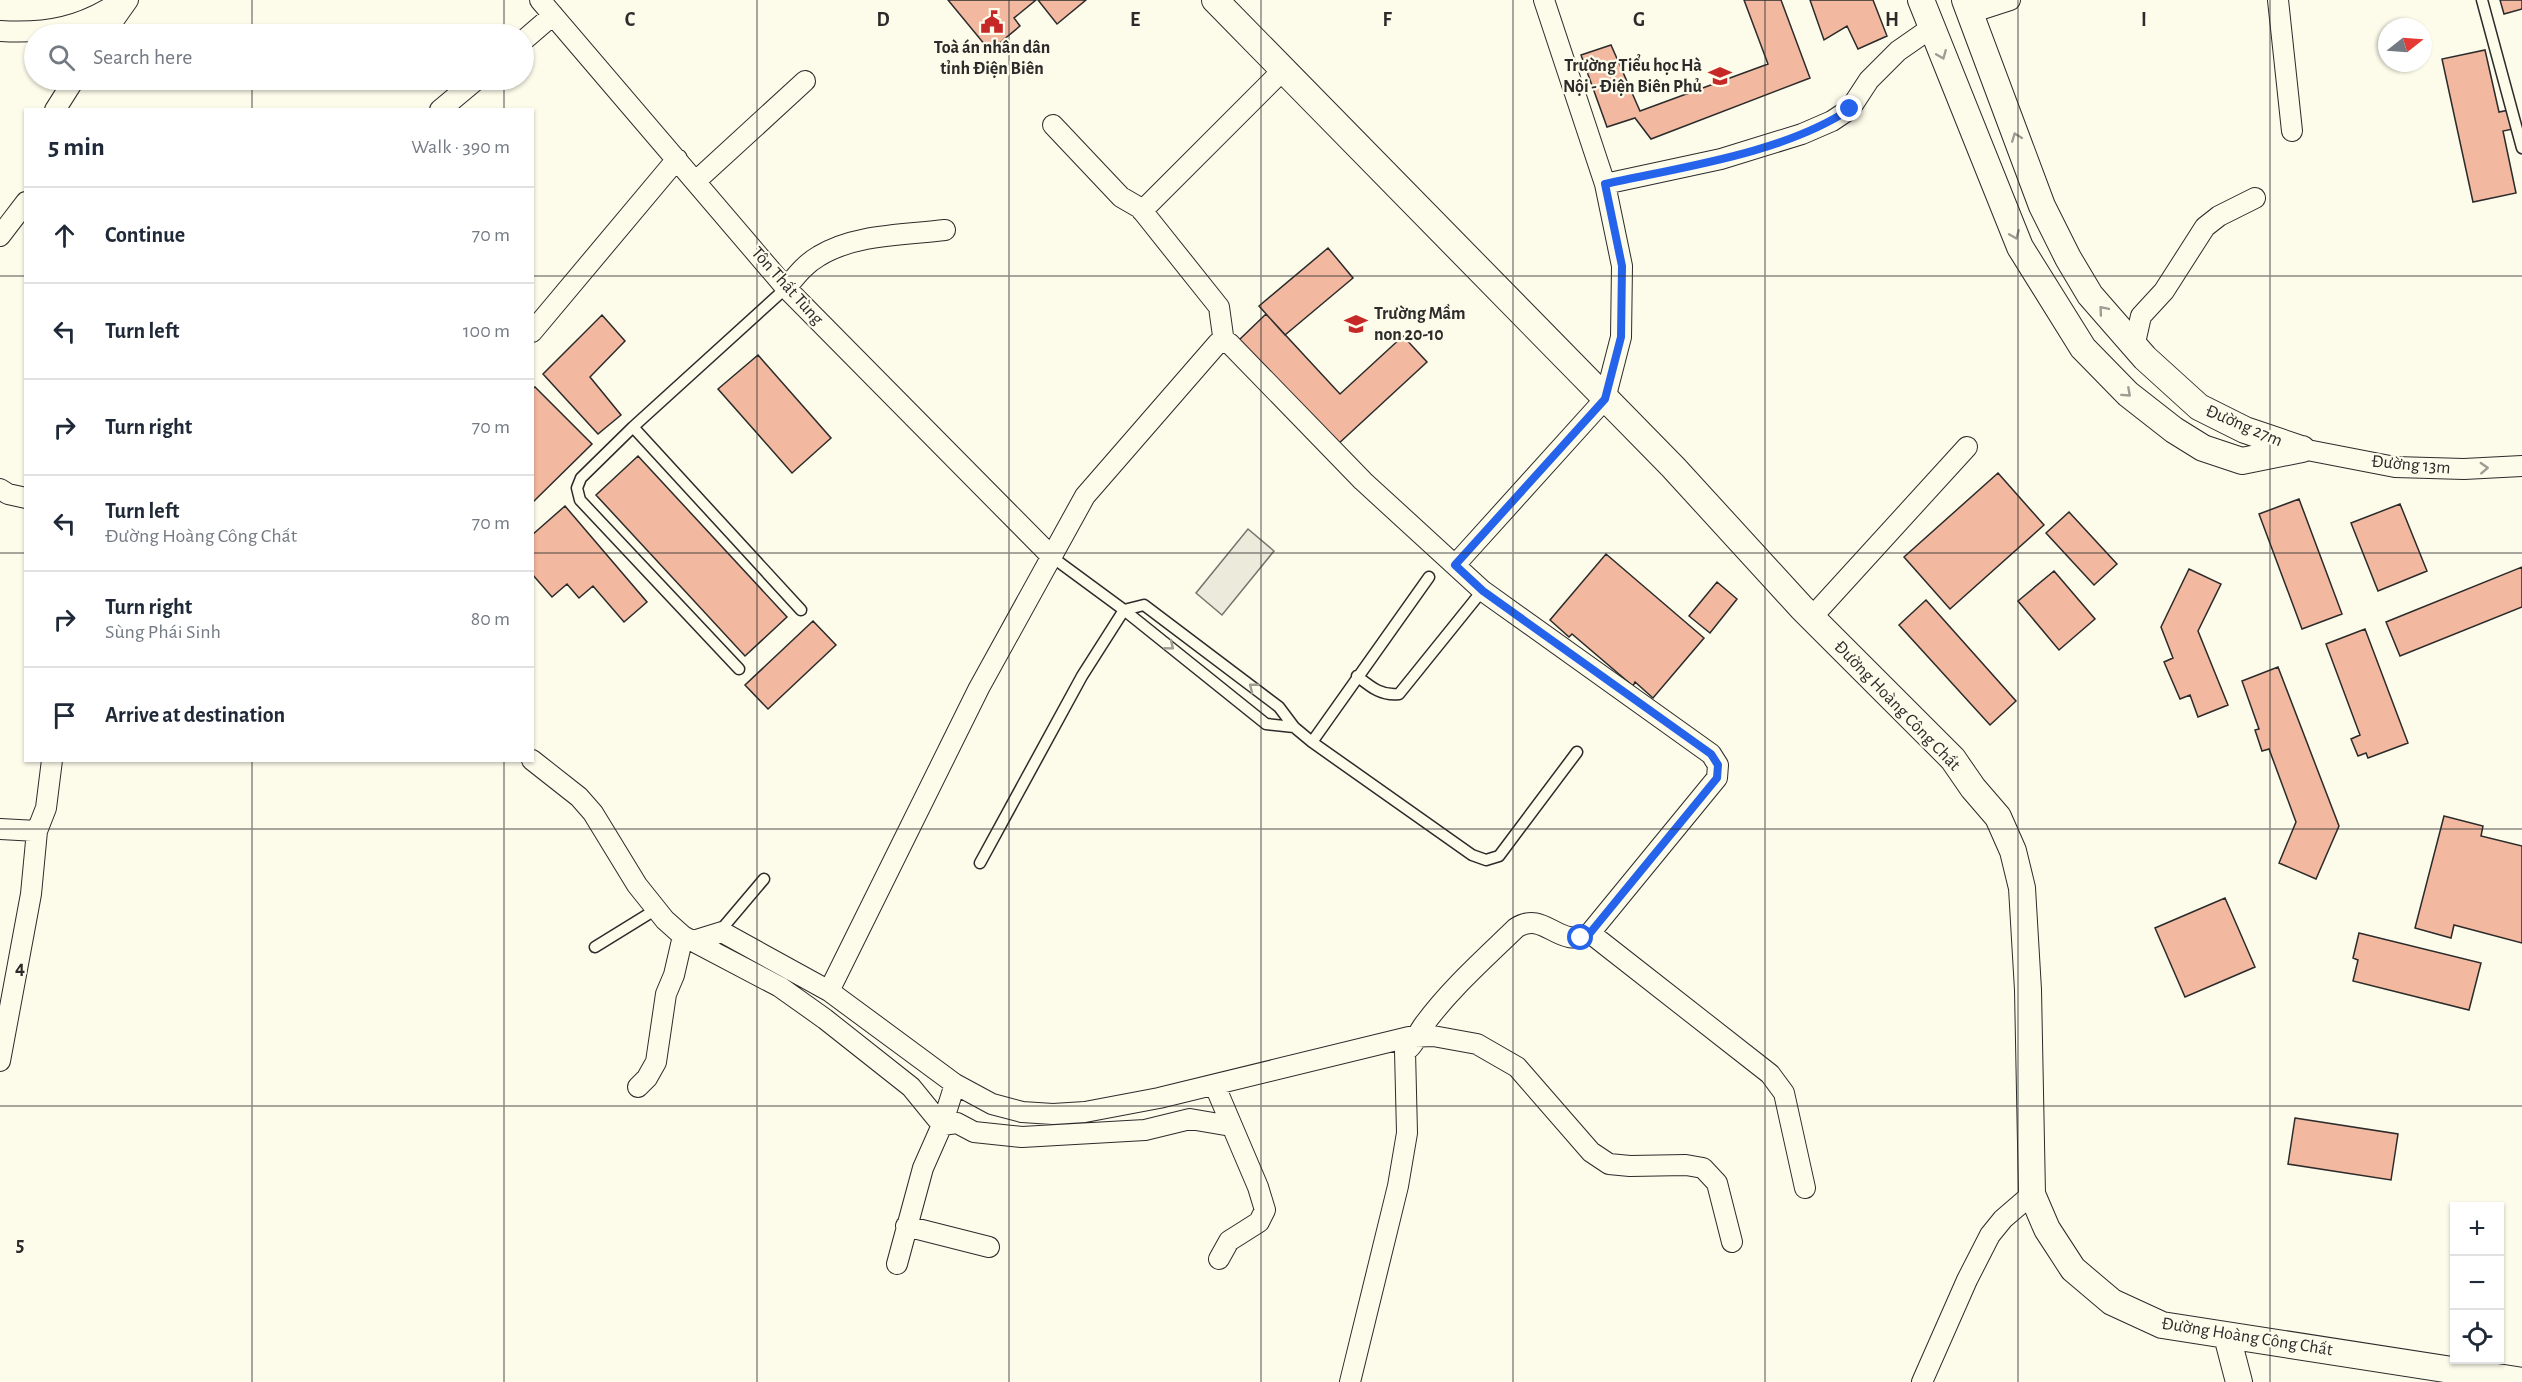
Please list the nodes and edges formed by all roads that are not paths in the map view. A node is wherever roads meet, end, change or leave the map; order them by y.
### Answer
1 (122, 0) edge
2 (128, 0) edge
3 (540, 0) edge
4 (1215, 0) edge
5 (1544, 0) edge
6 (1921, 0) edge
7 (2010, 0) edge
8 (2278, 0) edge
9 (2482, 0) edge
10 (1967, 7) edge
11 (553, 15) junction
12 (75, 24) edge
13 (111, 24) edge
14 (1931, 28) junction
15 (0, 31) edge
16 (534, 31) edge
17 (24, 33) edge
18 (1283, 70) junction
19 (805, 81) dead end
20 (68, 90) edge
21 (464, 90) edge
22 (56, 108) edge
23 (442, 108) edge
24 (1053, 125) dead end
25 (2292, 131) dead end
26 (2522, 148) edge
27 (677, 159) junction
28 (696, 181) junction
29 (1605, 184) junction
30 (2255, 198) dead end
31 (24, 205) edge
32 (1142, 211) junction
33 (945, 230) dead end
34 (0, 236) edge
35 (786, 288) junction
36 (534, 330) edge
37 (1224, 343) junction
38 (2134, 347) junction
39 (1605, 399) junction
40 (633, 427) junction
41 (1967, 447) dead end
42 (2302, 449) junction
43 (2522, 466) edge
44 (0, 489) edge
45 (24, 498) edge
46 (1052, 557) junction
47 (1455, 565) junction
48 (1429, 577) dead end
49 (1482, 591) junction
50 (801, 609) dead end
51 (1124, 610) junction
52 (1812, 617) junction
53 (739, 669) dead end
54 (1357, 676) junction
55 (1294, 727) junction
56 (1312, 741) junction
57 (1577, 752) dead end
58 (52, 762) edge
59 (534, 762) edge
60 (0, 829) edge
61 (38, 831) junction
62 (980, 862) dead end
63 (764, 879) dead end
64 (654, 910) junction
65 (720, 931) junction
66 (1590, 933) junction
67 (688, 938) junction
68 (595, 947) dead end
69 (829, 991) junction
70 (1416, 1037) junction
71 (0, 1061) edge
72 (955, 1084) junction
73 (1215, 1086) junction
74 (638, 1087) dead end
75 (942, 1125) junction
76 (1232, 1126) junction
77 (1805, 1188) dead end
78 (2032, 1194) junction
79 (906, 1226) junction
80 (1732, 1242) dead end
81 (989, 1246) dead end
82 (1219, 1259) dead end
83 (897, 1264) dead end
84 (2227, 1336) junction
85 (2522, 1381) edge
86 (1350, 1382) edge
87 (1922, 1382) edge
88 (2239, 1382) edge

1 - 12 street
2 - 13 street
3 - 11 street, Tôn Thất Tùng
4 - 18 street, Đường Hoàng Công Chất
5 - 29 street
6 - 14 street, Đường 27m
7 - 10 street
8 - 25 street
9 - 26 lane
10 - 14 street
38 -> 10 street, Đường 27m
11 - 16 street
11 - 27 street, Tôn Thất Tùng
14 - 29 street
14 -> 42 street, Đường 27m
15 - 17 street
18 - 32 street
18 - 39 street, Đường Hoàng Công Chất
19 - 28 street
20 - 22 street
21 - 23 street
24 - 32 street
27 - 28 street, Tôn Thất Tùng
27 - 36 street
28 - 35 street, Tôn Thất Tùng
29 - 39 street
30 - 38 street
31 - 34 street
32 - 37 street
33 - 35 street
35 - 40 lane
35 - 46 street, Tôn Thất Tùng
37 - 46 street
37 - 47 street
38 - 42 street, Đường 27m
39 - 47 street
39 - 52 street, Đường Hoàng Công Chất
40 - 50 lane
40 - 53 lane
41 - 52 street
42 -> 43 street, Đường 13m
44 - 45 street
46 - 51 lane
46 - 69 street
47 - 49 street
48 - 54 lane
49 - 54 lane
49 - 66 street
51 -> 55 lane
55 -> 51 lane
51 - 62 lane
52 - 78 street, Đường Hoàng Công Chất
54 - 56 lane
55 - 56 lane
56 - 57 lane
58 - 61 street
59 - 64 street
60 - 61 street
61 - 71 street
63 - 65 lane
64 - 67 street
64 - 68 lane
65 - 67 street
65 - 69 street
66 - 70 street
66 - 77 street
67 - 74 street
67 - 75 street
69 - 72 street
70 - 73 street
70 - 80 street
70 - 86 street
72 - 73 street
72 - 75 street
73 - 76 street
75 - 76 street
75 - 79 street
76 - 82 street
78 - 84 street, Đường Hoàng Công Chất
78 - 87 street
79 - 81 street
79 - 83 street
84 - 85 street, Đường Hoàng Công Chất
84 - 88 street

